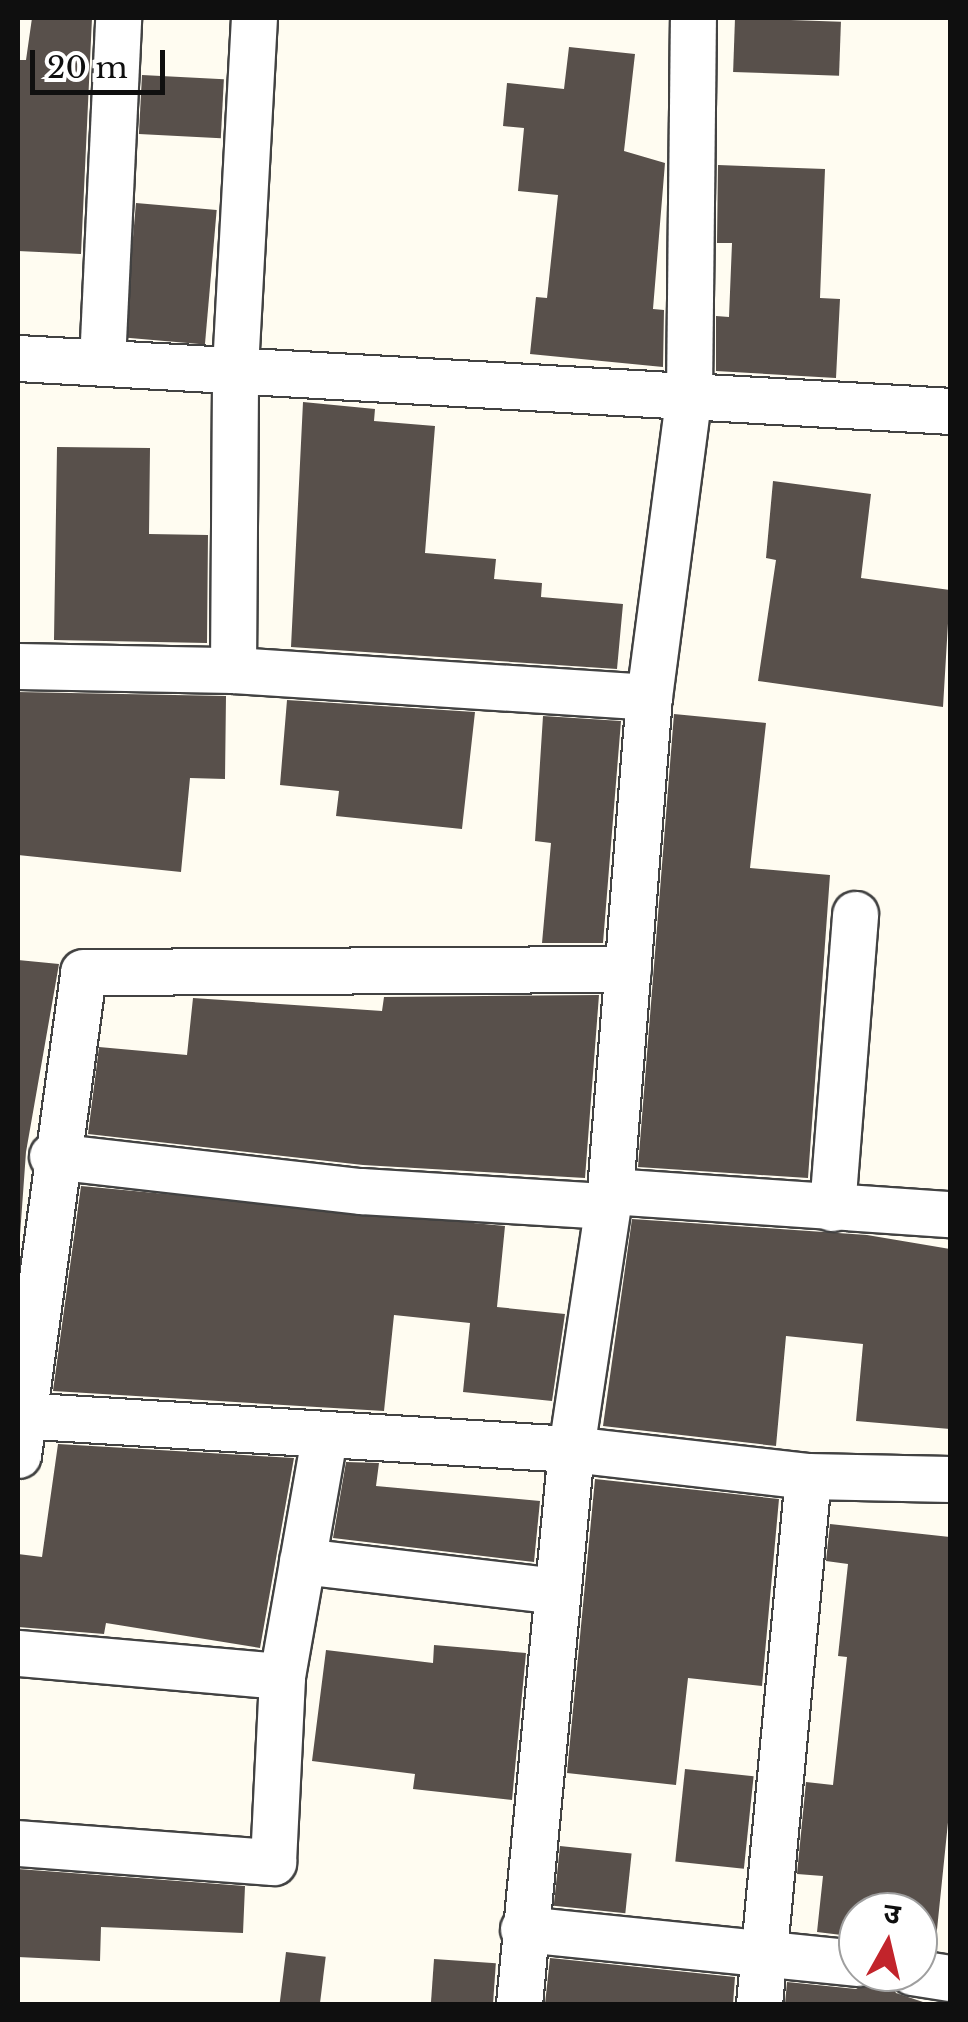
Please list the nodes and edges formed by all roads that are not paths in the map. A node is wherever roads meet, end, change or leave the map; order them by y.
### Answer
1 (118, 18) edge
2 (254, 18) edge
3 (693, 18) edge
4 (18, 358) edge
5 (102, 362) junction
6 (236, 368) junction
7 (689, 394) junction
8 (950, 412) edge
9 (18, 666) edge
10 (233, 670) junction
11 (649, 698) junction
12 (856, 914) dead end
13 (628, 970) junction
14 (52, 1156) junction
15 (607, 1199) junction
16 (832, 1208) junction
17 (950, 1214) edge
18 (20, 1429) edge
19 (324, 1438) junction
20 (571, 1449) junction
21 (808, 1476) junction
22 (950, 1479) edge
23 (302, 1561) junction
24 (556, 1591) junction
25 (18, 1653) edge
26 (282, 1676) junction
27 (18, 1843) edge
28 (523, 1929) junction
29 (763, 1948) junction
30 (838, 1960) edge
31 (519, 2004) edge
32 (760, 2004) edge

1 - 5 street
2 - 6 street
3 - 7 street
4 - 5 street
5 - 6 street
6 - 7 street
6 - 10 street
7 - 8 street
7 - 11 street
9 - 10 street
10 - 11 street
11 - 13 street
12 - 16 street
13 - 14 street
13 - 15 street
14 - 15 street
14 - 18 street
15 - 16 street
15 - 20 street
16 - 17 street
18 - 19 street
19 - 20 street
19 - 23 street
20 - 21 street
20 - 24 street
21 - 22 street
21 - 29 street
23 - 24 street
23 - 26 street
24 - 28 street
25 - 26 street
26 - 27 street
28 - 29 street
28 - 31 street
29 - 30 street
29 - 32 street

